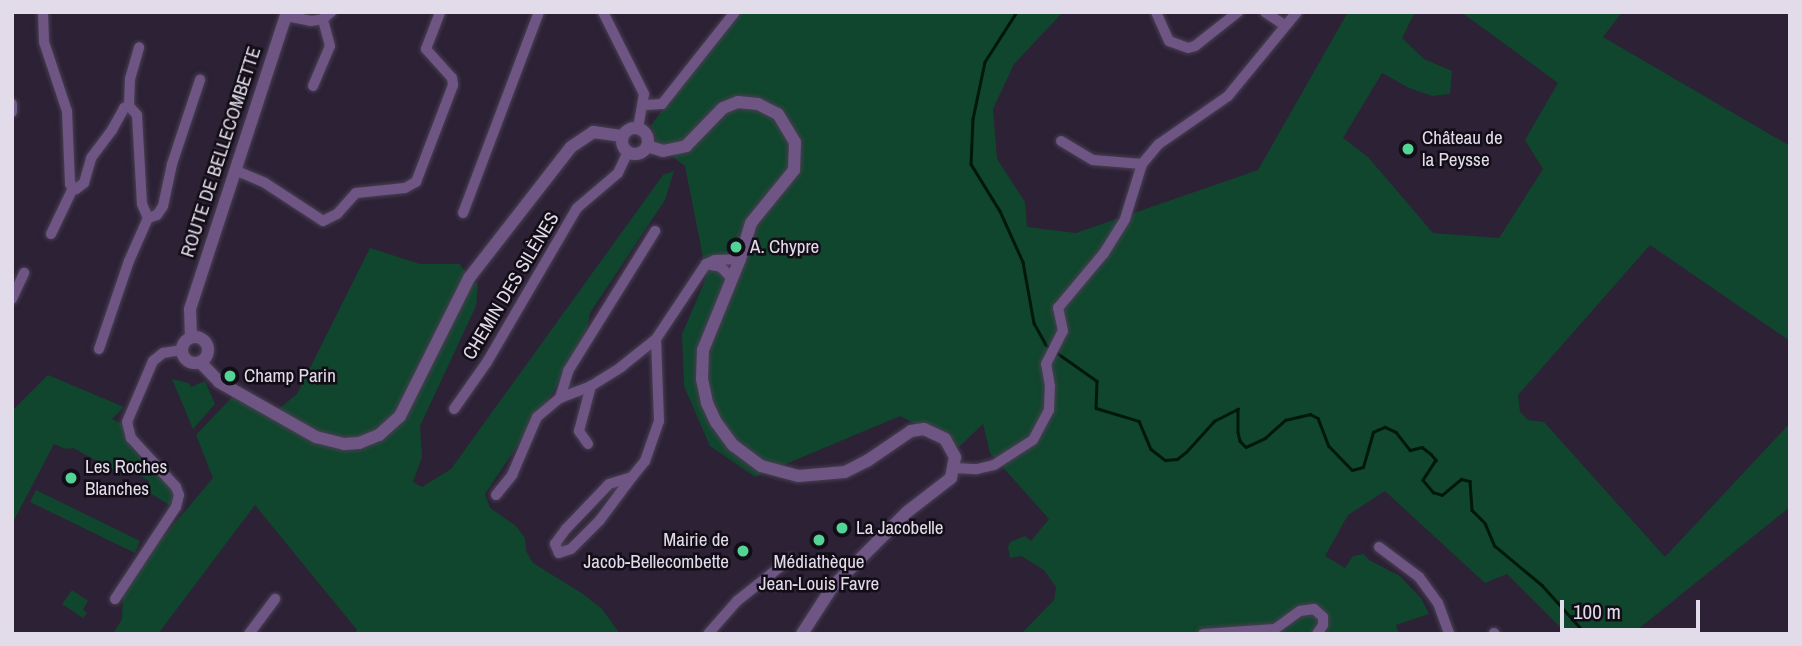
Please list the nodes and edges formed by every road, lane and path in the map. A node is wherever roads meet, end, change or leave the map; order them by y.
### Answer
1 (43, 12) edge
2 (440, 12) edge
3 (539, 12) edge
4 (603, 12) edge
5 (734, 12) edge
6 (1156, 12) edge
7 (1238, 12) edge
8 (1265, 12) edge
9 (1297, 12) edge
10 (286, 14) edge
11 (327, 16) edge
12 (1284, 25) junction
13 (139, 47) dead end
14 (200, 80) dead end
15 (313, 86) dead end
16 (12, 104) edge
17 (645, 105) junction
18 (129, 106) junction
19 (12, 112) edge
20 (638, 129) junction
21 (623, 136) junction
22 (1061, 141) dead end
23 (647, 146) junction
24 (628, 152) junction
25 (1142, 164) junction
26 (237, 171) junction
27 (73, 188) junction
28 (463, 213) dead end
29 (148, 218) junction
30 (655, 231) dead end
31 (51, 234) dead end
32 (740, 259) junction
33 (706, 264) junction
34 (24, 273) dead end
35 (733, 279) junction
36 (12, 299) edge
37 (191, 337) junction
38 (656, 339) junction
39 (99, 349) dead end
40 (181, 350) junction
41 (200, 362) junction
42 (591, 386) junction
43 (560, 398) junction
44 (454, 410) dead end
45 (588, 444) dead end
46 (955, 468) junction
47 (632, 477) junction
48 (496, 495) dead end
49 (1379, 547) dead end
50 (790, 559) dead end
51 (115, 599) dead end
52 (275, 599) dead end
53 (249, 634) edge
54 (708, 634) edge
55 (802, 634) edge
56 (1203, 634) edge
57 (1317, 634) edge
58 (1449, 634) edge

1 - 27 street
2 - 26 street
3 - 28 street
4 - 17 street
5 - 17 street
6 - 7 street
8 - 12 street
9 - 12 street
10 - 11 street, ROUTE DE BELLECOMBETTE
10 - 26 street, ROUTE DE BELLECOMBETTE
11 - 15 street, ROUTE DE BELLECOMBETTE
12 - 25 street
13 - 18 street
14 - 29 street
16 - 19 street
17 - 20 street
18 - 27 street
18 - 29 street
20 - 21 street
20 - 23 street
21 - 24 street
21 - 41 street
22 - 25 street
23 - 24 street
23 - 32 street
24 - 44 street, CHEMIN DES SILÈNES
25 - 46 street
26 - 37 street, ROUTE DE BELLECOMBETTE
27 - 31 street
29 - 39 street
30 - 43 street
32 - 33 street
32 - 35 street
33 - 35 street
33 - 38 street
34 - 36 street
35 - 46 street
37 - 40 street
37 - 41 street
38 - 42 street
38 - 47 street
40 - 41 street
40 - 51 street
42 - 43 street
42 - 45 street
43 - 48 street
46 - 55 street
47 - 47 street
49 - 58 street
50 - 54 street
52 - 53 street
56 - 57 street

